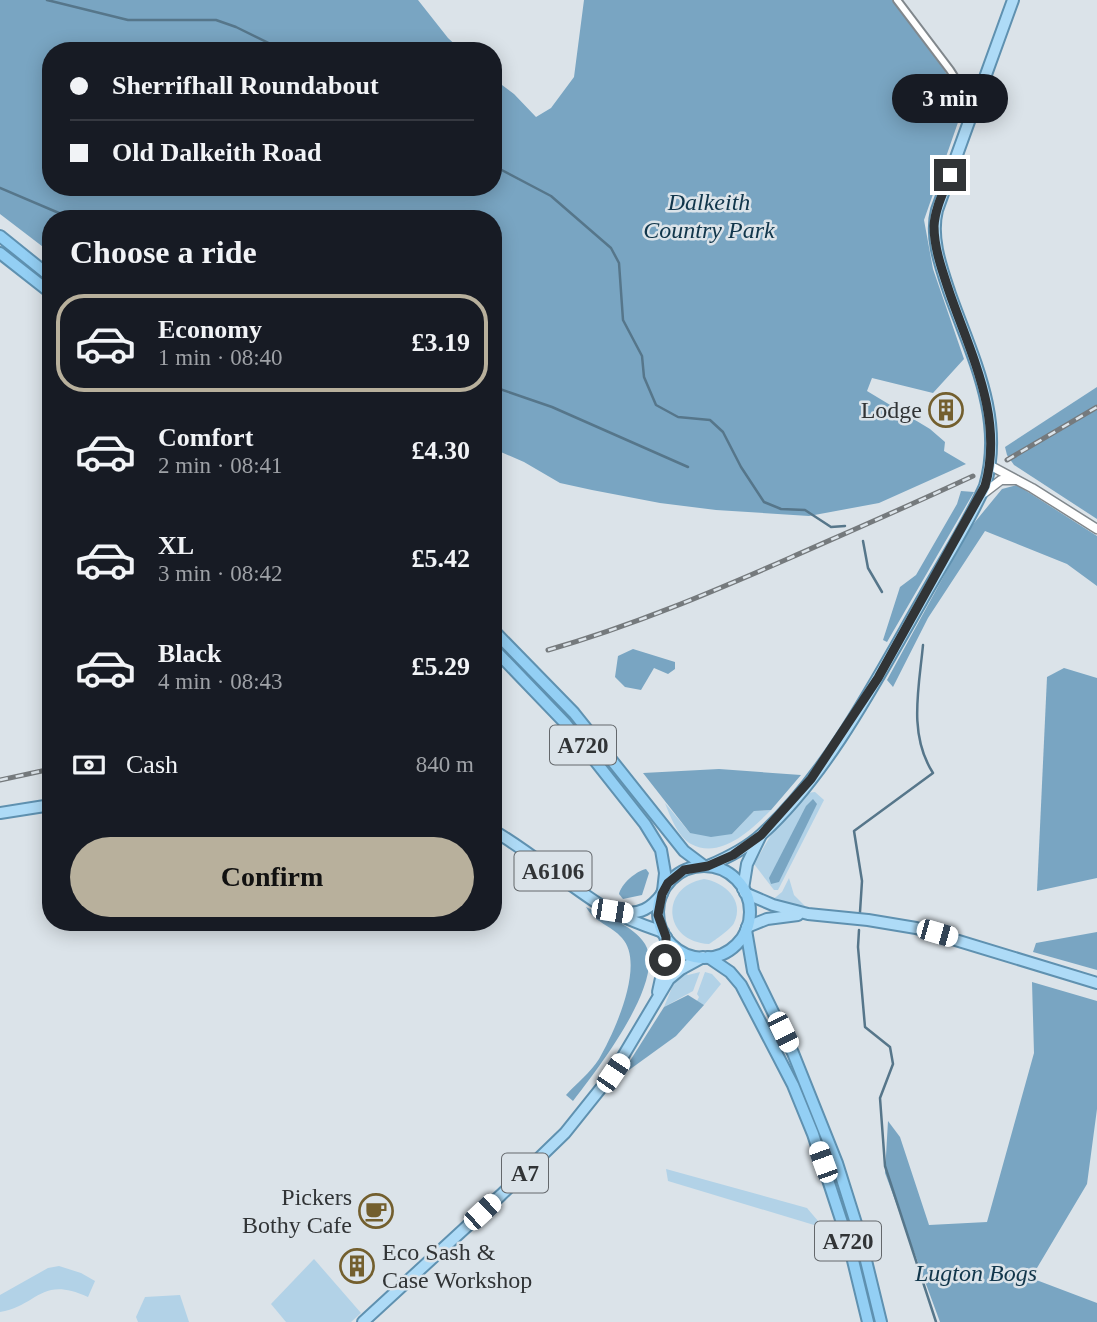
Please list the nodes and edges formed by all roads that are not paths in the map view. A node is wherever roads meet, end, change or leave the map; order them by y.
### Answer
1 (897, 0) edge
2 (1013, 0) edge
3 (974, 108) junction
4 (0, 236) edge
5 (0, 253) edge
6 (42, 270) edge
7 (42, 286) edge
8 (991, 466) junction
9 (1022, 482) junction
10 (981, 496) junction
11 (1097, 529) edge
12 (502, 639) edge
13 (502, 657) edge
14 (42, 806) edge
15 (0, 813) edge
16 (761, 835) junction
17 (502, 836) edge
18 (706, 866) junction
19 (744, 891) junction
20 (662, 892) junction
21 (612, 911) junction
22 (808, 914) junction
23 (747, 928) junction
24 (664, 934) junction
25 (706, 957) junction
26 (1097, 983) edge
27 (657, 998) junction
28 (363, 1322) edge
29 (868, 1322) edge
30 (881, 1322) edge

1 - 3 street
2 - 3 main road
3 - 8 main road
4 - 6 highway
5 - 7 highway
8 - 9 street
8 - 10 main road
9 - 10 street
9 - 11 street
10 - 16 main road
12 - 18 highway, A720
13 - 20 highway, A720
14 - 15 main road
16 - 18 main road
16 - 19 main road
17 - 21 main road, A6106
18 - 19 highway
18 - 20 highway
19 - 22 main road
19 - 23 highway
20 - 21 main road, A6106
20 - 24 highway
21 - 24 main road, A6106
22 - 23 main road
22 - 26 main road
23 - 25 highway
23 - 30 highway, A720
24 - 25 highway
24 - 27 main road, A7
25 - 27 main road, A7
25 - 29 highway, A720
27 - 28 main road, A7

